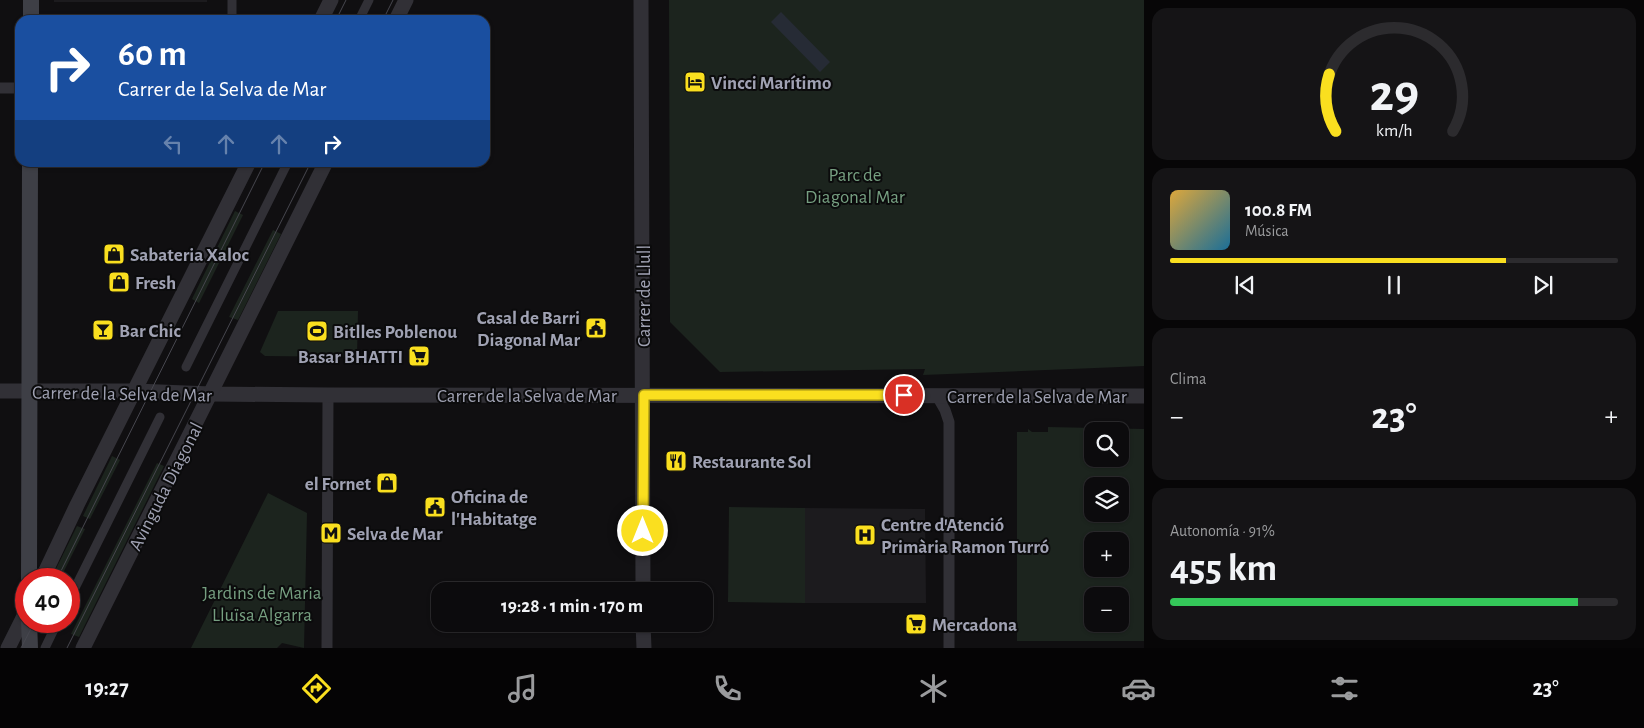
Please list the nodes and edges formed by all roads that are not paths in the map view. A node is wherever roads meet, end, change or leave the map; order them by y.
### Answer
1 (31, 0) edge
2 (232, 0) edge
3 (331, 0) edge
4 (369, 0) edge
5 (406, 0) edge
6 (642, 0) edge
7 (30, 15) edge
8 (232, 15) edge
9 (324, 15) edge
10 (362, 15) edge
11 (398, 15) edge
12 (0, 88) edge
13 (15, 88) edge
14 (30, 167) edge
15 (247, 167) edge
16 (286, 167) edge
17 (324, 167) edge
18 (186, 368) dead end
19 (0, 391) edge
20 (29, 391) junction
21 (135, 391) junction
22 (211, 394) junction
23 (328, 395) junction
24 (644, 395) junction
25 (937, 396) junction
26 (1144, 396) edge
27 (160, 417) dead end
28 (30, 568) edge
29 (47, 568) edge
30 (80, 578) edge
31 (643, 582) edge
32 (643, 632) edge
33 (16, 633) edge
34 (30, 633) edge
35 (52, 633) edge
36 (8, 648) edge
37 (30, 648) edge
38 (45, 648) edge
39 (83, 648) edge
40 (327, 648) edge
41 (644, 648) edge
42 (949, 648) edge

1 - 7 main road
2 - 8 street
3 - 9 street
4 - 10 street
5 - 11 street
6 - 24 street, Carrer de Llull
12 - 13 street
14 - 20 main road
15 - 21 street
16 - 18 street
17 - 22 street, Avinguda Diagonal
19 - 20 street, Carrer de la Selva de Mar
20 - 21 street, Carrer de la Selva de Mar
20 - 28 main road
21 - 22 street, Carrer de la Selva de Mar
21 - 29 street
22 - 23 street, Carrer de la Selva de Mar
22 - 39 street, Avinguda Diagonal
23 - 24 street, Carrer de la Selva de Mar
23 - 40 street
24 - 25 street, Carrer de la Selva de Mar
24 - 31 street, Carrer de Llull
25 - 26 street, Carrer de la Selva de Mar
25 - 42 street
27 - 30 street, Avinguda Diagonal
32 - 41 street
33 - 36 street
34 - 37 main road
35 - 38 street

